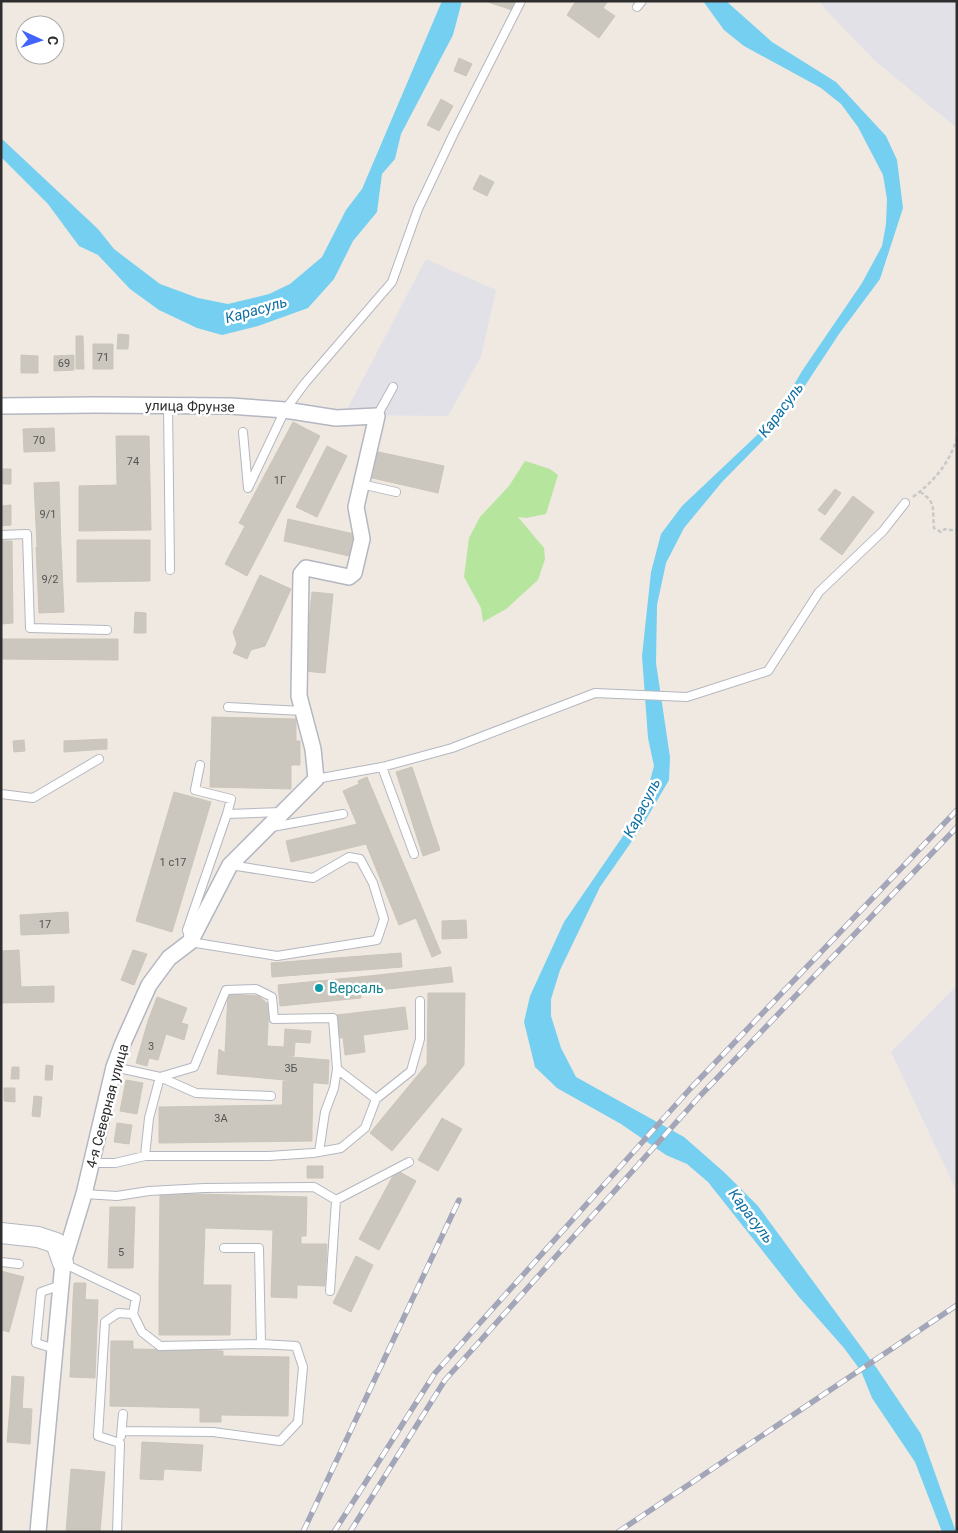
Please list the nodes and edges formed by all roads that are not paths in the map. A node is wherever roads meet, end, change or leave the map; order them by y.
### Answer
1 (521, 1) edge
2 (393, 387) dead end
3 (1, 406) edge
4 (168, 406) junction
5 (285, 410) junction
6 (377, 416) junction
7 (243, 432) dead end
8 (361, 484) junction
9 (396, 492) dead end
10 (905, 503) dead end
11 (1, 535) edge
12 (170, 570) dead end
13 (107, 630) dead end
14 (228, 707) dead end
15 (303, 711) junction
16 (98, 759) dead end
17 (200, 765) dead end
18 (382, 767) junction
19 (316, 780) junction
20 (1, 794) edge
21 (283, 812) junction
22 (228, 814) junction
23 (343, 814) dead end
24 (268, 827) junction
25 (414, 854) dead end
26 (230, 865) junction
27 (190, 942) junction
28 (420, 1001) dead end
29 (114, 1068) junction
30 (336, 1069) junction
31 (160, 1077) junction
32 (271, 1096) dead end
33 (376, 1099) junction
34 (319, 1152) junction
35 (145, 1156) junction
36 (409, 1162) dead end
37 (90, 1163) junction
38 (84, 1194) junction
39 (336, 1200) junction
40 (1, 1233) edge
41 (64, 1238) junction
42 (224, 1248) dead end
43 (1, 1262) edge
44 (63, 1263) junction
45 (19, 1264) dead end
46 (330, 1291) dead end
47 (133, 1314) junction
48 (261, 1344) junction
49 (124, 1414) dead end
50 (122, 1431) junction
51 (120, 1443) junction
52 (38, 1532) edge
53 (117, 1532) edge

1 - 5 lane
2 - 6 lane
3 - 4 street, улица Фрунзе
4 - 5 street, улица Фрунзе
4 - 12 lane
5 - 6 street, улица Фрунзе
5 - 7 lane
6 - 8 street
8 - 9 lane
8 - 15 street
10 - 18 lane
11 - 13 lane
14 - 15 lane
15 - 19 street
16 - 20 lane
17 - 22 lane
18 - 19 lane
18 - 25 lane
19 - 21 street, 4-я Северная улица
21 - 22 lane
21 - 24 street, 4-я Северная улица
22 - 27 lane
23 - 24 lane
24 - 26 street, 4-я Северная улица
26 - 27 street, 4-я Северная улица
26 - 27 lane
27 - 29 street, 4-я Северная улица
28 - 33 lane
29 - 31 lane
29 - 37 street, 4-я Северная улица
30 - 31 lane
30 - 33 lane
30 - 34 lane
31 - 32 lane
31 - 35 lane
33 - 34 lane
34 - 35 lane
35 - 37 lane
36 - 39 lane
37 - 38 street, 4-я Северная улица
38 - 39 lane
38 - 41 street, 4-я Северная улица
39 - 46 lane
40 - 41 street
41 - 44 street
42 - 48 lane
43 - 45 lane
44 - 47 lane
44 - 52 street
47 - 48 lane
47 - 51 lane
48 - 50 lane
49 - 50 lane
50 - 51 lane
51 - 53 lane

